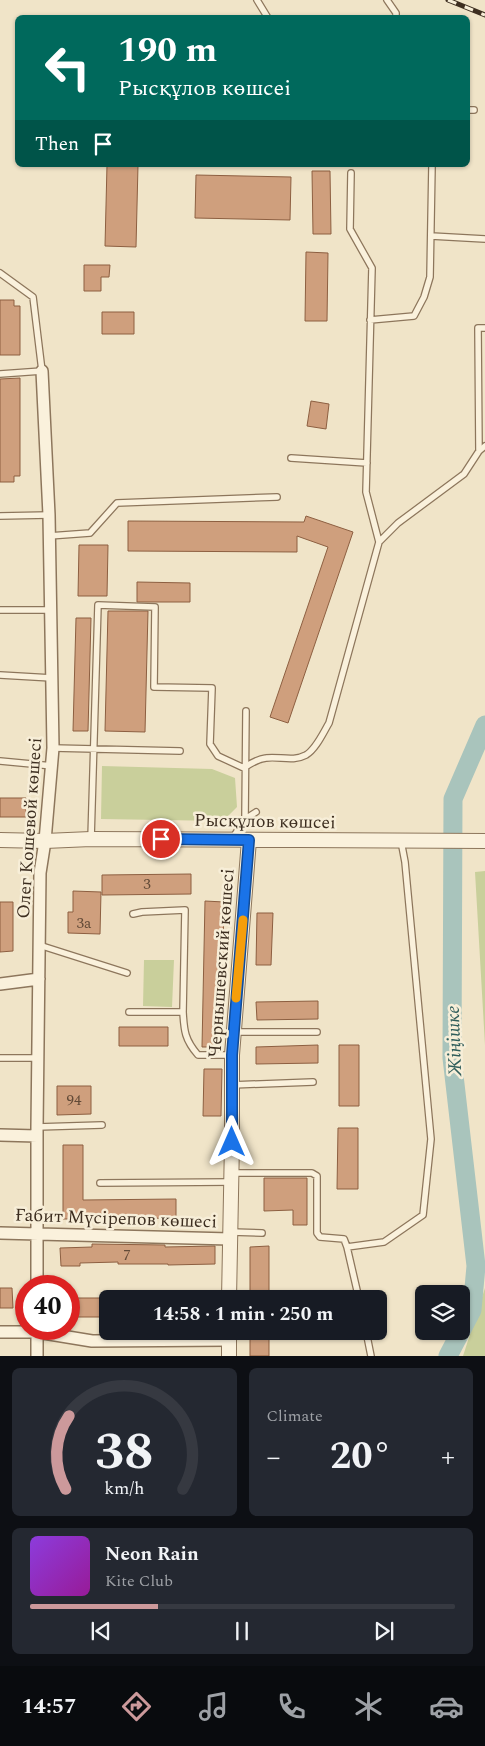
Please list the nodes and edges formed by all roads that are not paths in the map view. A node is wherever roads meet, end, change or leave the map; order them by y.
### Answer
1 (257, 0) edge
2 (387, 0) edge
3 (266, 15) edge
4 (396, 15) edge
5 (432, 167) edge
6 (350, 173) dead end
7 (431, 236) junction
8 (485, 239) edge
9 (0, 273) edge
10 (370, 320) junction
11 (485, 328) edge
12 (42, 371) junction
13 (0, 374) edge
14 (485, 446) edge
15 (479, 451) junction
16 (291, 458) dead end
17 (367, 463) junction
18 (277, 497) dead end
19 (49, 515) junction
20 (0, 516) edge
21 (49, 536) junction
22 (379, 542) junction
23 (0, 610) edge
24 (50, 610) junction
25 (0, 675) edge
26 (52, 678) junction
27 (246, 711) dead end
28 (53, 748) junction
29 (94, 749) junction
30 (180, 751) dead end
31 (0, 761) edge
32 (53, 766) junction
33 (244, 768) junction
34 (256, 812) dead end
35 (245, 819) junction
36 (91, 838) junction
37 (0, 840) edge
38 (231, 840) junction
39 (249, 840) junction
40 (45, 841) junction
41 (406, 841) junction
42 (485, 841) edge
43 (133, 914) dead end
44 (39, 945) junction
45 (127, 973) dead end
46 (39, 979) junction
47 (0, 984) edge
48 (129, 1012) dead end
49 (183, 1012) junction
50 (234, 1032) junction
51 (317, 1032) dead end
52 (232, 1055) junction
53 (0, 1058) edge
54 (38, 1058) junction
55 (313, 1082) dead end
56 (232, 1085) junction
57 (102, 1125) dead end
58 (37, 1131) junction
59 (0, 1135) edge
60 (232, 1178) junction
61 (100, 1183) dead end
62 (0, 1233) edge
63 (38, 1233) junction
64 (262, 1233) dead end
65 (231, 1236) junction
66 (347, 1247) junction
67 (38, 1275) edge
68 (229, 1290) edge
69 (357, 1290) edge
70 (15, 1331) edge
71 (0, 1332) edge
72 (80, 1339) edge
73 (37, 1340) edge
74 (119, 1340) edge
75 (229, 1340) edge
76 (368, 1340) edge
77 (38, 1356) edge
78 (229, 1356) edge
79 (371, 1356) edge

1 - 3 lane
2 - 4 lane
5 - 7 lane
6 - 10 lane
7 - 8 lane
7 - 10 lane
9 - 12 lane
10 - 17 lane
11 - 15 lane
12 - 13 lane
12 - 19 street, Олег Кошевой көшесі
14 - 15 lane
15 - 22 lane
16 - 17 lane
17 - 22 lane
18 - 21 lane
19 - 20 lane
19 - 21 street, Олег Кошевой көшесі
21 - 24 street, Олег Кошевой көшесі
22 - 33 lane
23 - 24 lane
24 - 26 street, Олег Кошевой көшесі
25 - 26 lane
26 - 28 street, Олег Кошевой көшесі
27 - 33 lane
28 - 29 lane
28 - 32 street, Олег Кошевой көшесі
29 - 30 lane
29 - 33 lane
29 - 36 lane
31 - 32 lane
32 - 40 street, Олег Кошевой көшесі
33 - 35 lane
34 - 35 lane
35 - 38 lane
36 - 38 street, Рысқұлов көшсеі
36 - 40 street, Рысқұлов көшсеі
37 - 40 street, Рысқұлов көшсеі
38 - 39 street, Рысқұлов көшсеі
39 - 41 street, Рысқұлов көшсеі
39 - 50 street, Чернышевский көшесі
40 - 44 street, Олег Кошевой көшесі
41 - 42 street, Рысқұлов көшсеі
41 - 66 lane
43 - 49 lane
44 - 45 lane
44 - 46 street, Олег Кошевой көшесі
46 - 47 street
46 - 54 street, Олег Кошевой көшесі
48 - 49 lane
49 - 52 lane
50 - 51 lane
50 - 52 street, Чернышевский көшесі
52 - 56 street, Чернышевский көшесі
53 - 54 lane
54 - 58 street, Олег Кошевой көшесі
55 - 56 lane
56 - 60 street, Чернышевский көшесі
57 - 58 lane
58 - 59 street
58 - 63 street, Олег Кошевой көшесі
60 - 61 lane
60 - 65 street, Чернышевский көшесі
60 - 66 lane
62 - 63 street, Ғабит Мүсірепов көшесі
63 - 65 street, Ғабит Мүсірепов көшесі
63 - 67 street, Олег Кошевой көшесі
64 - 65 lane
65 - 68 street, Чернышевский көшесі
66 - 69 lane
70 - 71 street
72 - 74 street
73 - 77 street
75 - 78 street
76 - 79 lane

